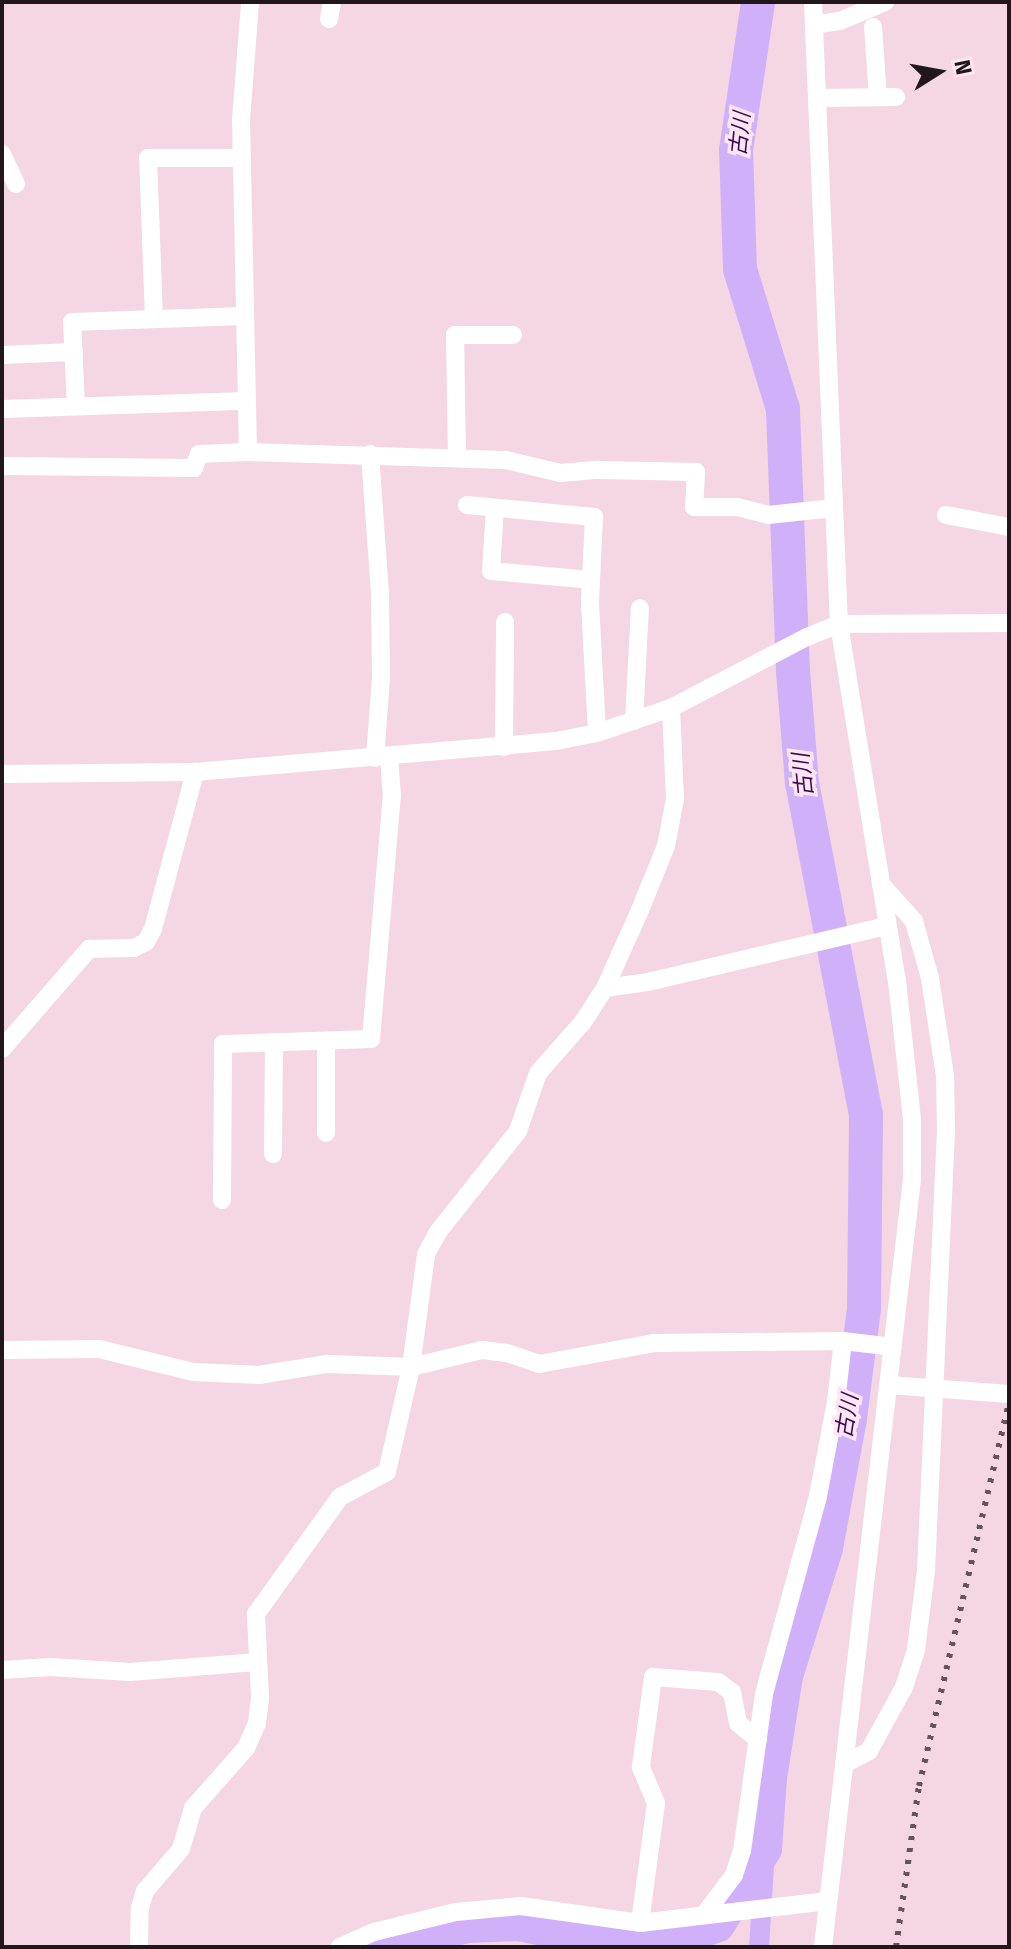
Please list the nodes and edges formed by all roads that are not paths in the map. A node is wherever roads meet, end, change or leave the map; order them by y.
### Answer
1 (250, 2) edge
2 (813, 2) edge
3 (885, 2) edge
4 (814, 25) junction
5 (873, 27) dead end
6 (817, 98) junction
7 (2, 154) edge
8 (242, 158) junction
9 (16, 184) dead end
10 (245, 316) junction
11 (154, 319) junction
12 (513, 335) dead end
13 (74, 352) junction
14 (2, 355) edge
15 (247, 401) junction
16 (76, 406) junction
17 (2, 409) edge
18 (248, 452) junction
19 (370, 454) junction
20 (457, 458) junction
21 (2, 466) edge
22 (467, 505) dead end
23 (495, 508) junction
24 (834, 508) junction
25 (946, 515) dead end
26 (1009, 527) edge
27 (591, 580) junction
28 (640, 608) dead end
29 (505, 622) dead end
30 (1009, 623) edge
31 (839, 624) junction
32 (671, 708) junction
33 (634, 721) junction
34 (597, 733) junction
35 (504, 747) junction
36 (382, 757) junction
37 (195, 772) junction
38 (2, 774) edge
39 (881, 884) junction
40 (887, 926) junction
41 (605, 988) junction
42 (326, 1041) junction
43 (274, 1042) junction
44 (2, 1049) edge
45 (326, 1133) dead end
46 (273, 1154) dead end
47 (222, 1200) dead end
48 (845, 1341) junction
49 (884, 1346) junction
50 (2, 1350) edge
51 (411, 1367) junction
52 (889, 1385) junction
53 (934, 1390) junction
54 (1009, 1394) edge
55 (256, 1662) junction
56 (2, 1670) edge
57 (758, 1740) junction
58 (844, 1764) junction
59 (828, 1901) junction
60 (707, 1914) junction
61 (640, 1923) junction
62 (139, 1947) edge
63 (340, 1947) edge
64 (823, 1947) edge

1 - 8 street
2 - 4 street
3 - 4 street
4 - 6 street
5 - 6 street
6 - 24 street
7 - 9 street
8 - 10 street
8 - 11 street
10 - 11 street
10 - 15 street
11 - 13 street
12 - 20 street
13 - 14 street
13 - 16 street
15 - 16 street
15 - 18 street
16 - 17 street
18 - 19 street
18 - 21 street
19 - 20 street
19 - 36 street
20 - 24 street
22 - 23 street
23 - 27 street
23 - 27 street
24 - 31 street
25 - 26 street
27 - 34 street
28 - 33 street
29 - 35 street
30 - 31 street
31 - 32 street
31 - 39 street
32 - 33 street
32 - 41 street
33 - 34 street
34 - 35 street
35 - 36 street
36 - 37 street
36 - 42 street
37 - 38 street
37 - 44 street
39 - 40 street
39 - 53 street
40 - 41 street
40 - 49 street
41 - 51 street
42 - 43 street
42 - 45 street
43 - 46 street
43 - 47 street
48 - 49 street
48 - 51 street
48 - 57 street
49 - 52 street
50 - 51 street
51 - 55 street
52 - 53 street
52 - 58 street
53 - 54 street
53 - 58 street
55 - 56 street
55 - 62 street
57 - 60 street
57 - 61 street
58 - 59 street
59 - 60 street
59 - 64 street
60 - 61 street
61 - 63 street

